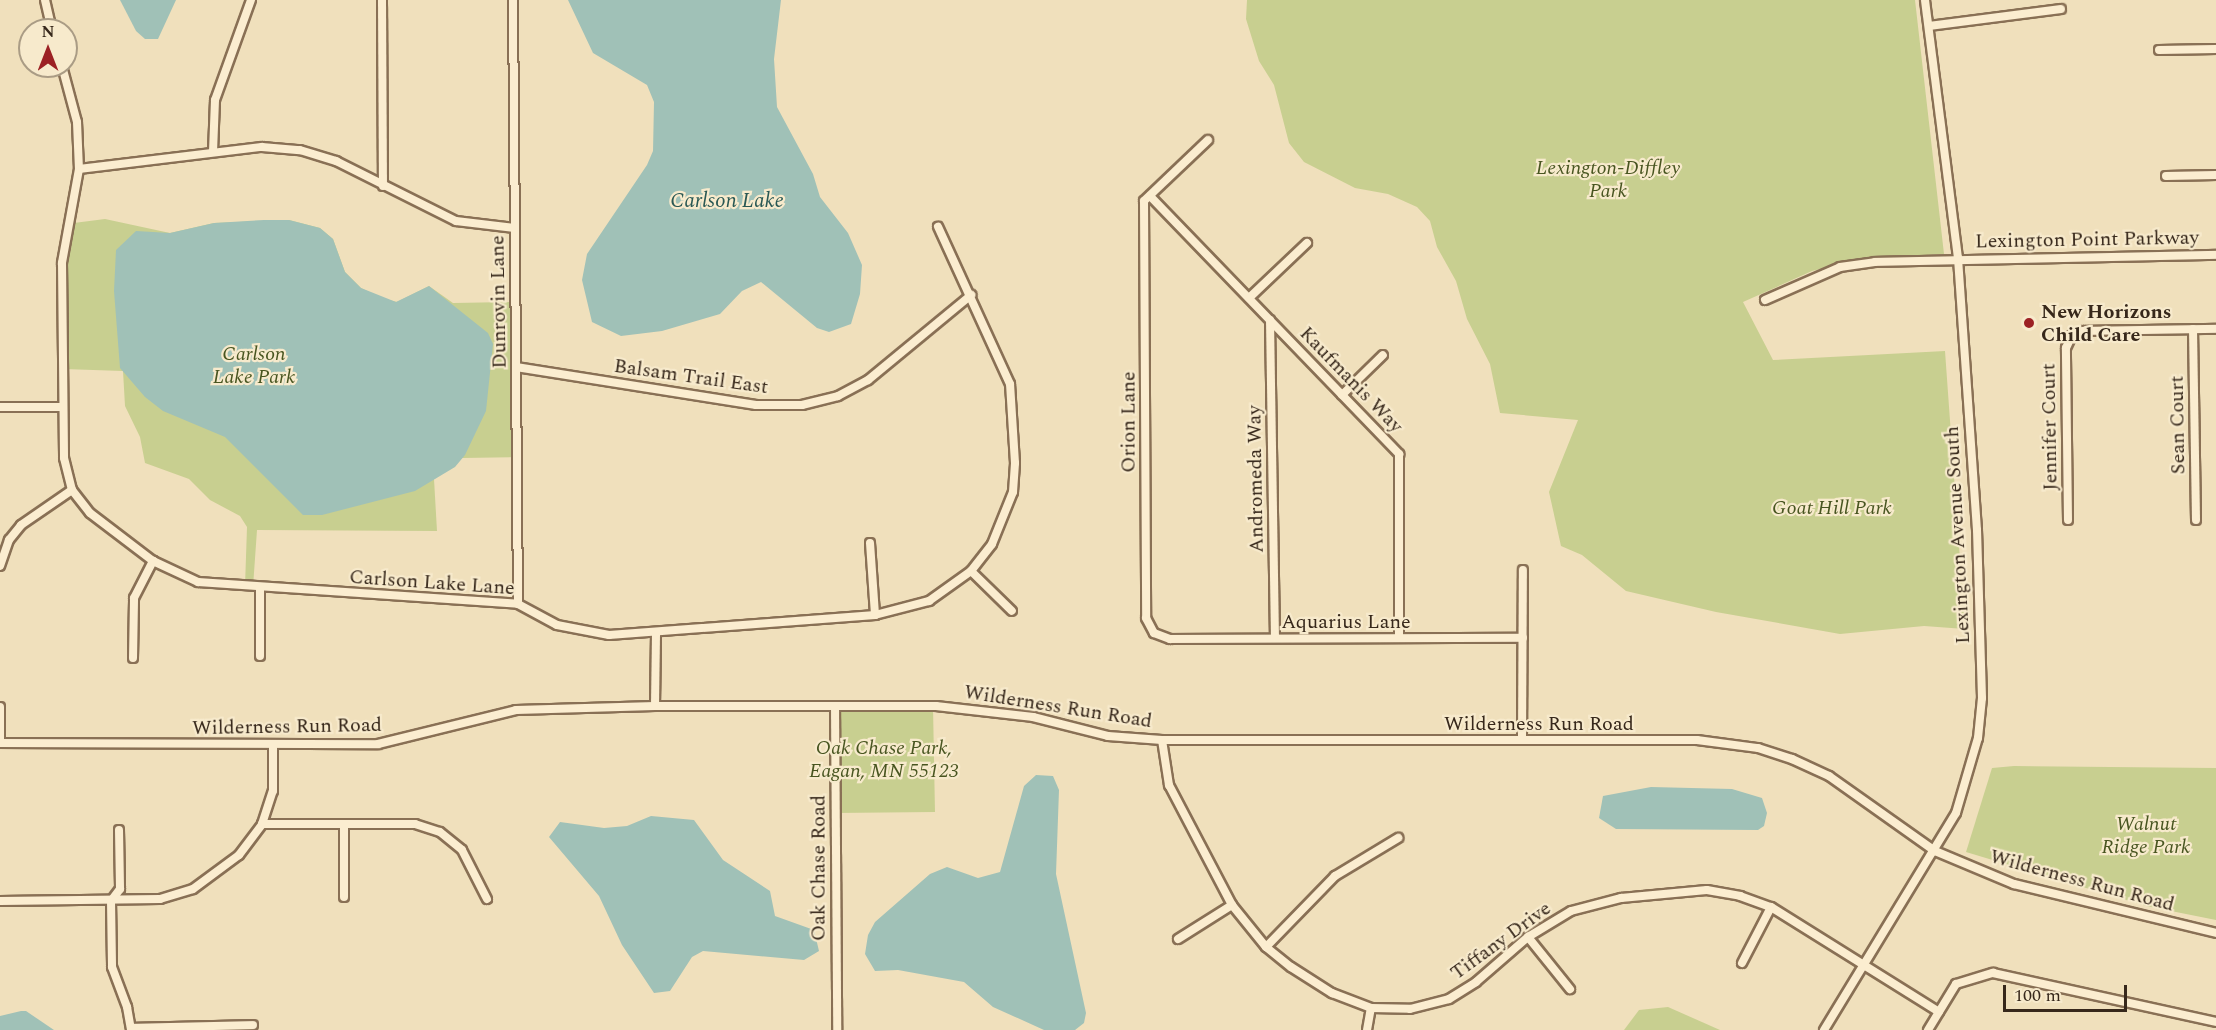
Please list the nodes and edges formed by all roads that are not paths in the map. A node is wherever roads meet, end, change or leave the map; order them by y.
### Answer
1 (45, 0) edge
2 (250, 0) edge
3 (382, 0) edge
4 (513, 0) edge
5 (1925, 0) edge
6 (2061, 9) dead end
7 (49, 18) edge
8 (1929, 26) junction
9 (2216, 49) edge
10 (2159, 50) dead end
11 (65, 78) edge
12 (1208, 141) dead end
13 (213, 152) junction
14 (79, 169) junction
15 (2216, 175) edge
16 (2166, 176) dead end
17 (383, 186) junction
18 (1150, 196) junction
19 (938, 227) dead end
20 (515, 228) junction
21 (1307, 243) dead end
22 (2216, 255) edge
23 (1958, 258) junction
24 (971, 295) junction
25 (1249, 298) junction
26 (1765, 300) dead end
27 (1270, 320) junction
28 (2193, 329) junction
29 (2216, 329) edge
30 (1383, 355) dead end
31 (516, 368) junction
32 (1342, 394) junction
33 (0, 407) edge
34 (63, 407) junction
35 (72, 490) junction
36 (2067, 520) dead end
37 (2196, 520) dead end
38 (870, 543) dead end
39 (153, 561) junction
40 (0, 566) edge
41 (1523, 570) dead end
42 (971, 571) junction
43 (260, 588) junction
44 (518, 604) junction
45 (1012, 611) dead end
46 (875, 615) junction
47 (656, 632) junction
48 (1275, 638) junction
49 (1399, 638) junction
50 (1522, 638) junction
51 (1170, 639) joint
52 (260, 656) dead end
53 (133, 658) dead end
54 (655, 706) junction
55 (835, 706) junction
56 (0, 707) edge
57 (1162, 740) junction
58 (1522, 740) junction
59 (0, 743) edge
60 (273, 745) junction
61 (262, 824) junction
62 (344, 825) junction
63 (118, 830) dead end
64 (1398, 838) dead end
65 (1935, 851) junction
66 (344, 897) dead end
67 (487, 899) dead end
68 (0, 901) edge
69 (111, 901) junction
70 (1232, 905) junction
71 (1771, 907) junction
72 (2216, 933) edge
73 (1528, 937) junction
74 (1178, 939) dead end
75 (1266, 947) junction
76 (1742, 963) dead end
77 (1865, 965) junction
78 (1570, 988) dead end
79 (1371, 1008) junction
80 (1939, 1012) junction
81 (2216, 1022) edge
82 (253, 1025) dead end
83 (131, 1029) edge
84 (837, 1030) edge
85 (1367, 1030) edge
86 (1824, 1030) edge
87 (1928, 1030) edge

1 - 7 street
2 - 13 street
3 - 17 street
4 - 20 street, Dunrovin Lane
5 - 8 street, Lexington Avenue South
6 - 8 street
8 - 23 street, Lexington Avenue South
9 - 10 street
11 - 14 street, Carlson Lake Lane
12 - 18 street
13 - 14 street
13 - 17 street
14 - 34 street, Carlson Lake Lane
15 - 16 street
17 - 20 street
18 - 25 street, Kaufmanis Way
18 - 51 street, Orion Lane
19 - 24 street, Carlson Lake Lane
20 - 31 street, Dunrovin Lane
21 - 25 street
22 - 23 street, Lexington Point Parkway
23 - 26 street, Lexington Point Parkway
23 - 65 street, Lexington Avenue South
24 - 31 street, Balsam Trail East
24 - 42 street, Carlson Lake Lane
25 - 27 street, Kaufmanis Way
27 - 32 street, Kaufmanis Way
27 - 48 street, Andromeda Way
28 - 29 street
28 - 36 street, Jennifer Court
28 - 37 street, Sean Court
30 - 32 street
31 - 44 street, Dunrovin Lane
32 - 49 street, Kaufmanis Way
33 - 34 street
34 - 35 street, Carlson Lake Lane
35 - 39 street, Carlson Lake Lane
35 - 40 street
38 - 46 street
39 - 43 street, Carlson Lake Lane
39 - 53 street
41 - 50 street
42 - 45 street
42 - 46 street, Carlson Lake Lane
43 - 44 street, Carlson Lake Lane
43 - 52 street
44 - 47 street, Carlson Lake Lane
46 - 47 street, Carlson Lake Lane
47 - 54 street
48 - 49 street, Aquarius Lane
48 - 51 street, Aquarius Lane
49 - 50 street, Aquarius Lane
50 - 58 street
54 - 55 street, Wilderness Run Road
54 - 60 street, Wilderness Run Road
55 - 57 street, Wilderness Run Road
55 - 84 street, Oak Chase Road
56 - 59 street
57 - 58 street, Wilderness Run Road
57 - 70 street, Tiffany Drive
58 - 65 street, Wilderness Run Road
59 - 60 street, Wilderness Run Road
60 - 61 street
61 - 62 street
61 - 69 street
62 - 66 street
62 - 67 street
63 - 69 street
64 - 75 street
65 - 72 street, Wilderness Run Road
65 - 77 street, Lexington Avenue South
68 - 69 street
69 - 83 street
70 - 74 street
70 - 75 street, Tiffany Drive
71 - 73 street, Tiffany Drive
71 - 76 street
71 - 77 street, Tiffany Drive
73 - 78 street
73 - 79 street, Tiffany Drive
75 - 79 street, Tiffany Drive
77 - 80 street, Tiffany Drive
77 - 86 street, Lexington Avenue South
79 - 85 street
80 - 81 street
80 - 87 street
82 - 83 street

